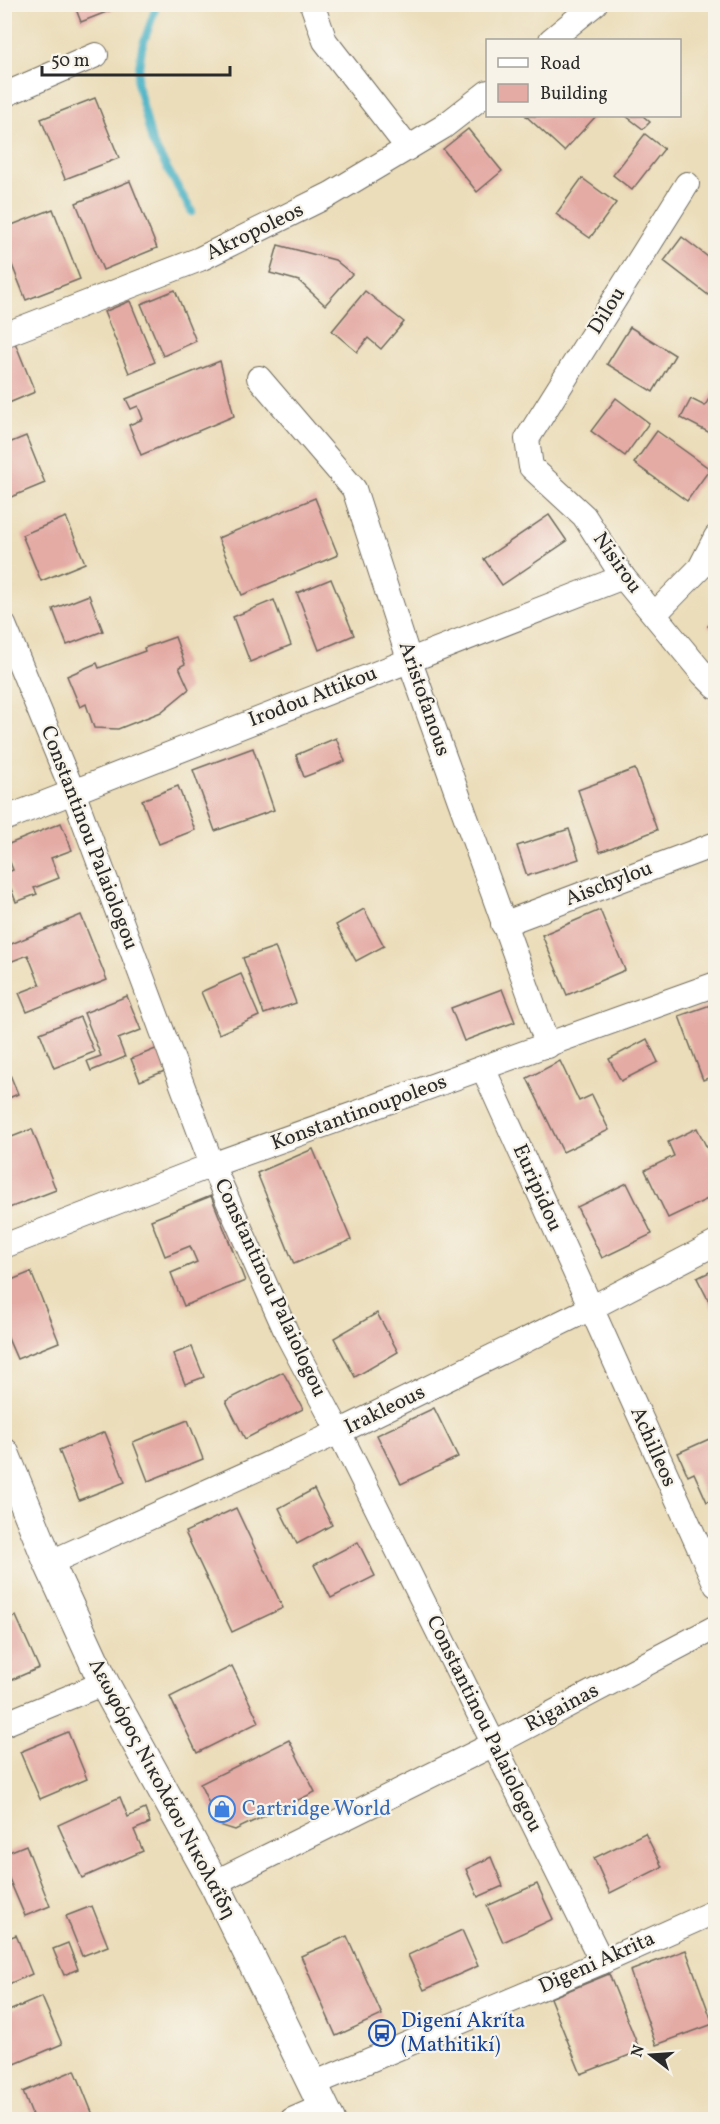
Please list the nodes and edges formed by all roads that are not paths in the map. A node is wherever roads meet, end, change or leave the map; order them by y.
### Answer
1 (312, 4) edge
2 (595, 4) edge
3 (552, 39) edge
4 (96, 55) dead end
5 (486, 94) edge
6 (4, 95) edge
7 (408, 148) junction
8 (687, 184) dead end
9 (4, 335) edge
10 (259, 378) dead end
11 (527, 439) joint
12 (716, 537) edge
13 (623, 577) junction
14 (655, 614) junction
15 (4, 625) edge
16 (409, 660) junction
17 (716, 687) edge
18 (73, 792) junction
19 (4, 819) edge
20 (716, 844) edge
21 (503, 924) junction
22 (716, 984) edge
23 (548, 1046) junction
24 (483, 1068) junction
25 (212, 1165) junction
26 (716, 1243) edge
27 (4, 1246) edge
28 (591, 1308) junction
29 (339, 1432) junction
30 (4, 1453) edge
31 (49, 1563) junction
32 (716, 1586) edge
33 (716, 1627) edge
34 (104, 1683) junction
35 (4, 1724) edge
36 (494, 1744) junction
37 (214, 1883) junction
38 (716, 1911) edge
39 (602, 1962) junction
40 (322, 2103) edge
41 (292, 2120) edge

1 - 7 street
2 - 3 street
4 - 6 street
5 - 7 street, Akropoleos
7 - 9 street, Akropoleos
8 - 11 street, Dilou
10 - 16 street, Aristofanous
11 - 13 street, Nisirou
12 - 14 street
13 - 14 street, Nisirou
13 - 16 street, Irodou Attikou
14 - 17 street, Nisirou
15 - 18 street, Constantinou Palaiologou
16 - 18 street, Irodou Attikou
16 - 21 street, Aristofanous
18 - 19 street, Irodou Attikou
18 - 25 street, Constantinou Palaiologou
20 - 21 street, Aischylou
21 - 23 street, Aristofanous
22 - 23 street, Konstantinoupoleos
23 - 24 street, Konstantinoupoleos
24 - 25 street, Konstantinoupoleos
24 - 28 street, Euripidou
25 - 27 street, Konstantinoupoleos
25 - 29 street, Constantinou Palaiologou
26 - 28 street, Irakleous
28 - 29 street, Irakleous
28 - 32 street, Achilleos
29 - 31 street, Irakleous
29 - 36 street, Constantinou Palaiologou
30 - 31 street, Λεωφόρος Νικολάου Νικολαΐδη
31 - 34 street, Λεωφόρος Νικολάου Νικολαΐδη
33 - 36 street, Rigainas
34 - 35 street
34 - 37 street, Λεωφόρος Νικολάου Νικολαΐδη
36 - 37 street, Rigainas
36 - 39 street, Constantinou Palaiologou
37 - 40 street, Λεωφόρος Νικολάου Νικολαΐδη
38 - 39 street, Digeni Akrita
39 - 40 street, Digeni Akrita
40 - 41 street, Digeni Akrita

